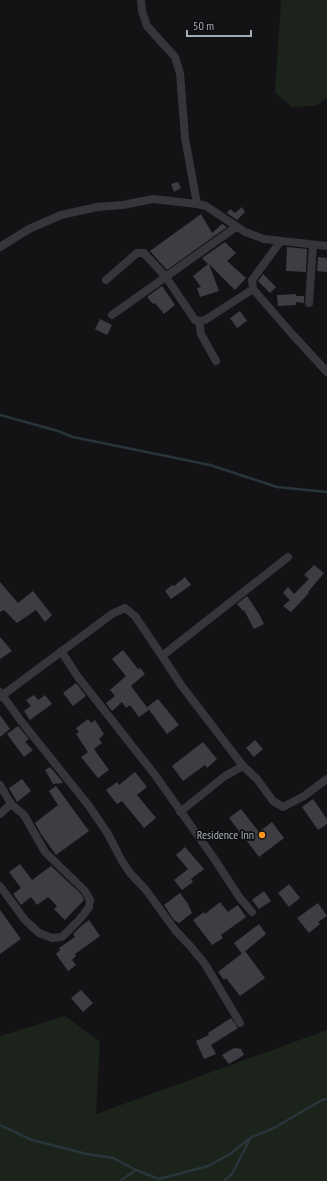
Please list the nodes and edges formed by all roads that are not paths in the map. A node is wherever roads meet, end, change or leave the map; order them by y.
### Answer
1 (141, 0) edge
2 (197, 204) junction
3 (236, 227) junction
4 (280, 242) junction
5 (313, 245) junction
6 (327, 246) edge
7 (0, 247) edge
8 (166, 277) junction
9 (106, 280) dead end
10 (253, 288) junction
11 (309, 303) dead end
12 (112, 315) dead end
13 (199, 321) junction
14 (216, 361) dead end
15 (327, 372) edge
16 (288, 557) dead end
17 (62, 651) junction
18 (162, 656) junction
19 (1, 695) edge
20 (243, 766) junction
21 (327, 779) edge
22 (0, 785) edge
23 (11, 804) junction
24 (180, 812) junction
25 (0, 814) edge
26 (0, 886) edge
27 (252, 912) dead end
28 (240, 1023) dead end

1 - 2 street
2 - 3 street
2 - 7 street
3 - 4 street
3 - 8 street
4 - 5 street
4 - 10 street
5 - 6 street
5 - 11 street
8 - 9 street
8 - 12 street
8 - 13 street
10 - 13 street
10 - 15 street
13 - 14 street
16 - 18 street
17 - 18 street
17 - 19 street
17 - 24 street
18 - 20 street
19 - 28 street
20 - 21 street
20 - 24 street
22 - 23 street
23 - 25 street
23 - 26 street
24 - 27 street

